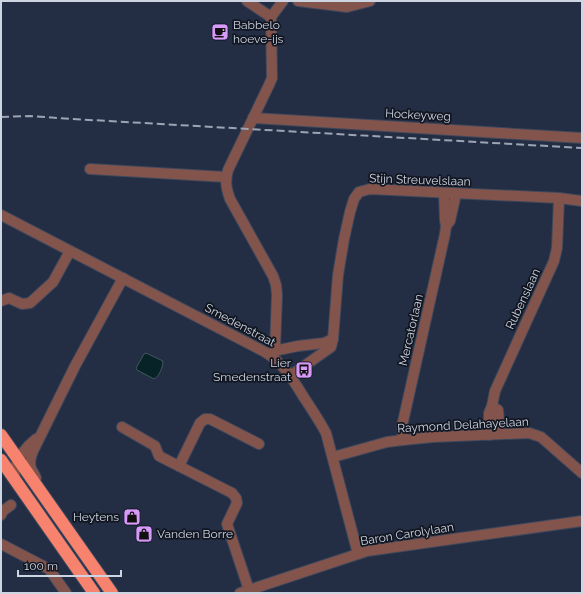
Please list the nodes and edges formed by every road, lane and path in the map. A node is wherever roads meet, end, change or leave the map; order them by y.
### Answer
1 (247, 1) edge
2 (283, 1) edge
3 (298, 1) edge
4 (370, 1) edge
5 (272, 16) junction
6 (253, 118) junction
7 (582, 138) edge
8 (90, 169) dead end
9 (226, 177) junction
10 (444, 193) junction
11 (456, 194) junction
12 (559, 198) junction
13 (582, 201) edge
14 (1, 215) edge
15 (446, 226) junction
16 (70, 251) junction
17 (123, 278) junction
18 (1, 301) edge
19 (333, 339) junction
20 (274, 354) junction
21 (290, 376) junction
22 (492, 406) junction
23 (122, 427) dead end
24 (489, 434) junction
25 (500, 434) junction
26 (1, 435) edge
27 (40, 436) junction
28 (403, 440) junction
29 (259, 444) dead end
30 (10, 448) junction
31 (25, 449) junction
32 (332, 457) junction
33 (1, 460) edge
34 (19, 460) junction
35 (179, 466) junction
36 (582, 473) edge
37 (15, 480) junction
38 (38, 488) junction
39 (11, 505) dead end
40 (1, 515) edge
41 (582, 520) edge
42 (1, 544) edge
43 (358, 554) junction
44 (245, 591) edge
45 (66, 593) edge
46 (94, 593) edge
47 (112, 593) edge

1 - 5 street
2 - 5 street
3 - 4 street
5 - 6 street
6 - 7 street, Hockeyweg
6 - 9 street
8 - 9 street
9 - 20 street
10 - 11 street, Stijn Streuvelslaan
10 - 15 street, Mercatorlaan
10 - 19 street, Stijn Streuvelslaan
11 - 12 street, Stijn Streuvelslaan
11 - 15 street, Mercatorlaan
12 - 13 street, Stijn Streuvelslaan
12 - 22 street, Rubenslaan
14 - 16 street, Smedenstraat
15 - 28 street, Mercatorlaan
16 - 17 street, Smedenstraat
16 - 18 street
17 - 20 street, Smedenstraat
17 - 27 street
19 - 20 street
19 - 21 street
20 - 21 street, Smedenstraat
21 - 32 street, Smedenstraat
22 - 24 street, Rubenslaan
22 - 25 street
23 - 35 street
24 - 25 street, Raymond Delahayelaan
24 - 28 street, Raymond Delahayelaan
25 - 36 street, Raymond Delahayelaan
26 - 30 highway
27 - 31 street
27 - 38 street
28 - 32 street, Raymond Delahayelaan
29 - 35 street
30 - 31 street
30 - 34 highway
31 - 34 street
32 - 43 street, Smedenstraat
33 - 37 highway
34 - 37 street
34 - 38 highway
35 - 44 street
37 - 46 highway
38 - 47 highway
39 - 40 street
41 - 43 street, Baron Carolylaan
42 - 45 street
43 - 44 street, Baron Carolylaan

